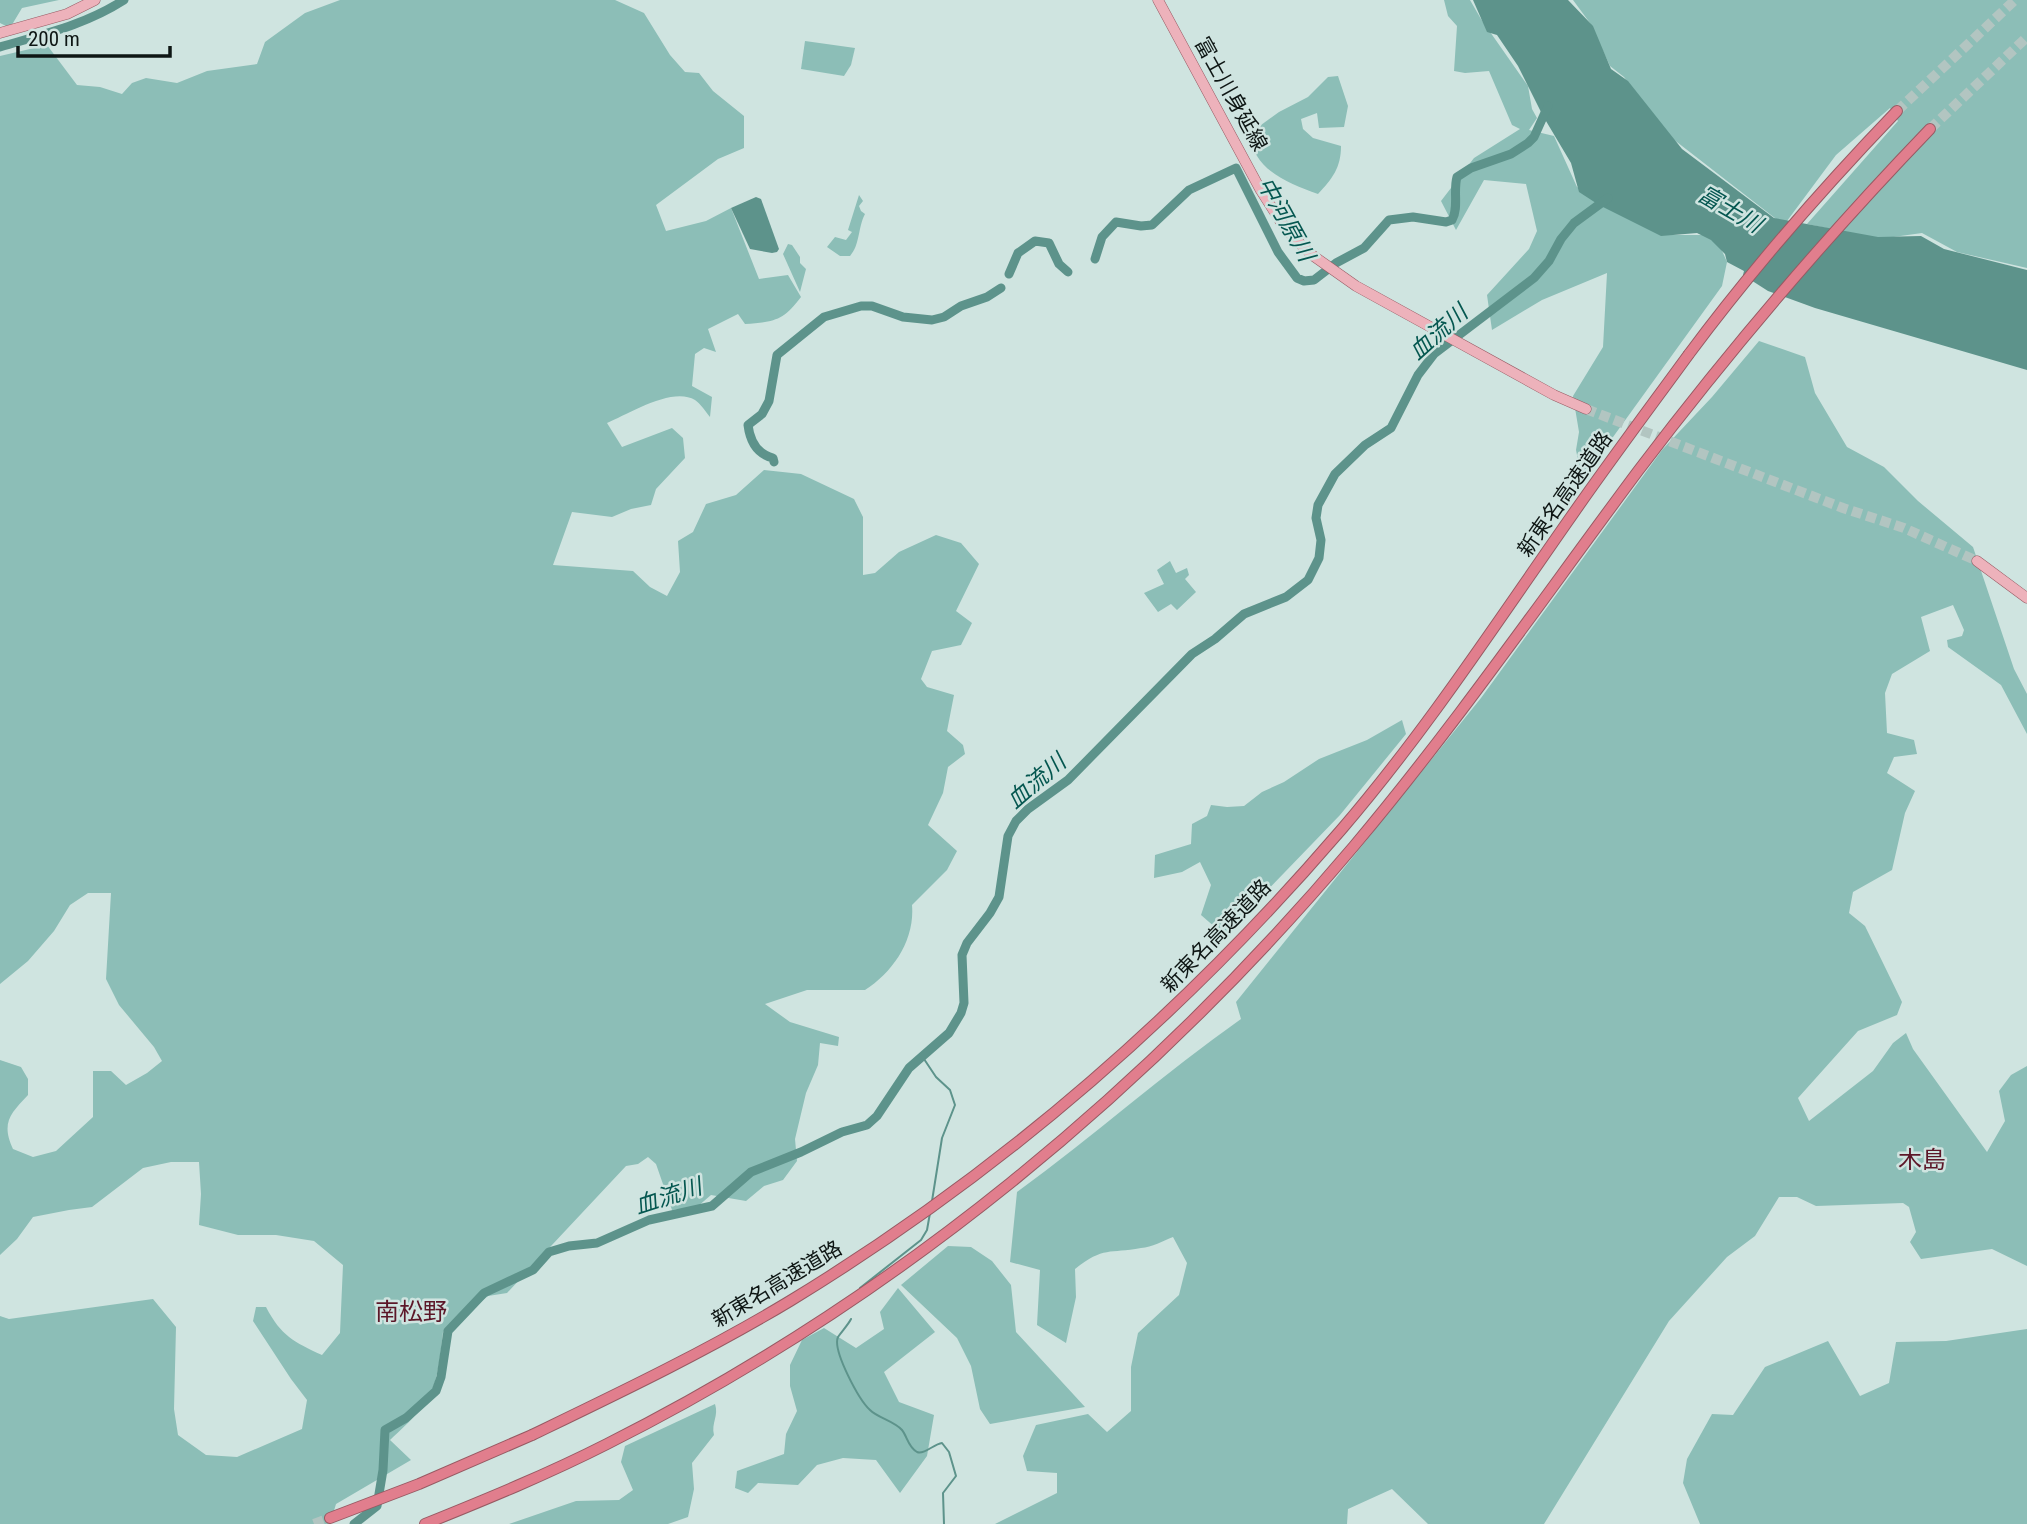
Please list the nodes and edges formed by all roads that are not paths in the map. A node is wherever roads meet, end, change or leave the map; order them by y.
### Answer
1 (95, 0) edge
2 (1158, 0) edge
3 (0, 33) edge
4 (1897, 111) tunnel mouth
5 (1930, 129) tunnel mouth
6 (1586, 409) tunnel mouth
7 (1977, 561) tunnel mouth
8 (2027, 598) edge
9 (330, 1518) dead end
10 (425, 1524) edge

1 - 3 main road
2 - 6 main road, 富士川身延線
4 - 9 highway, 新東名高速道路, bridge
5 - 10 highway, 新東名高速道路
7 - 8 main road

